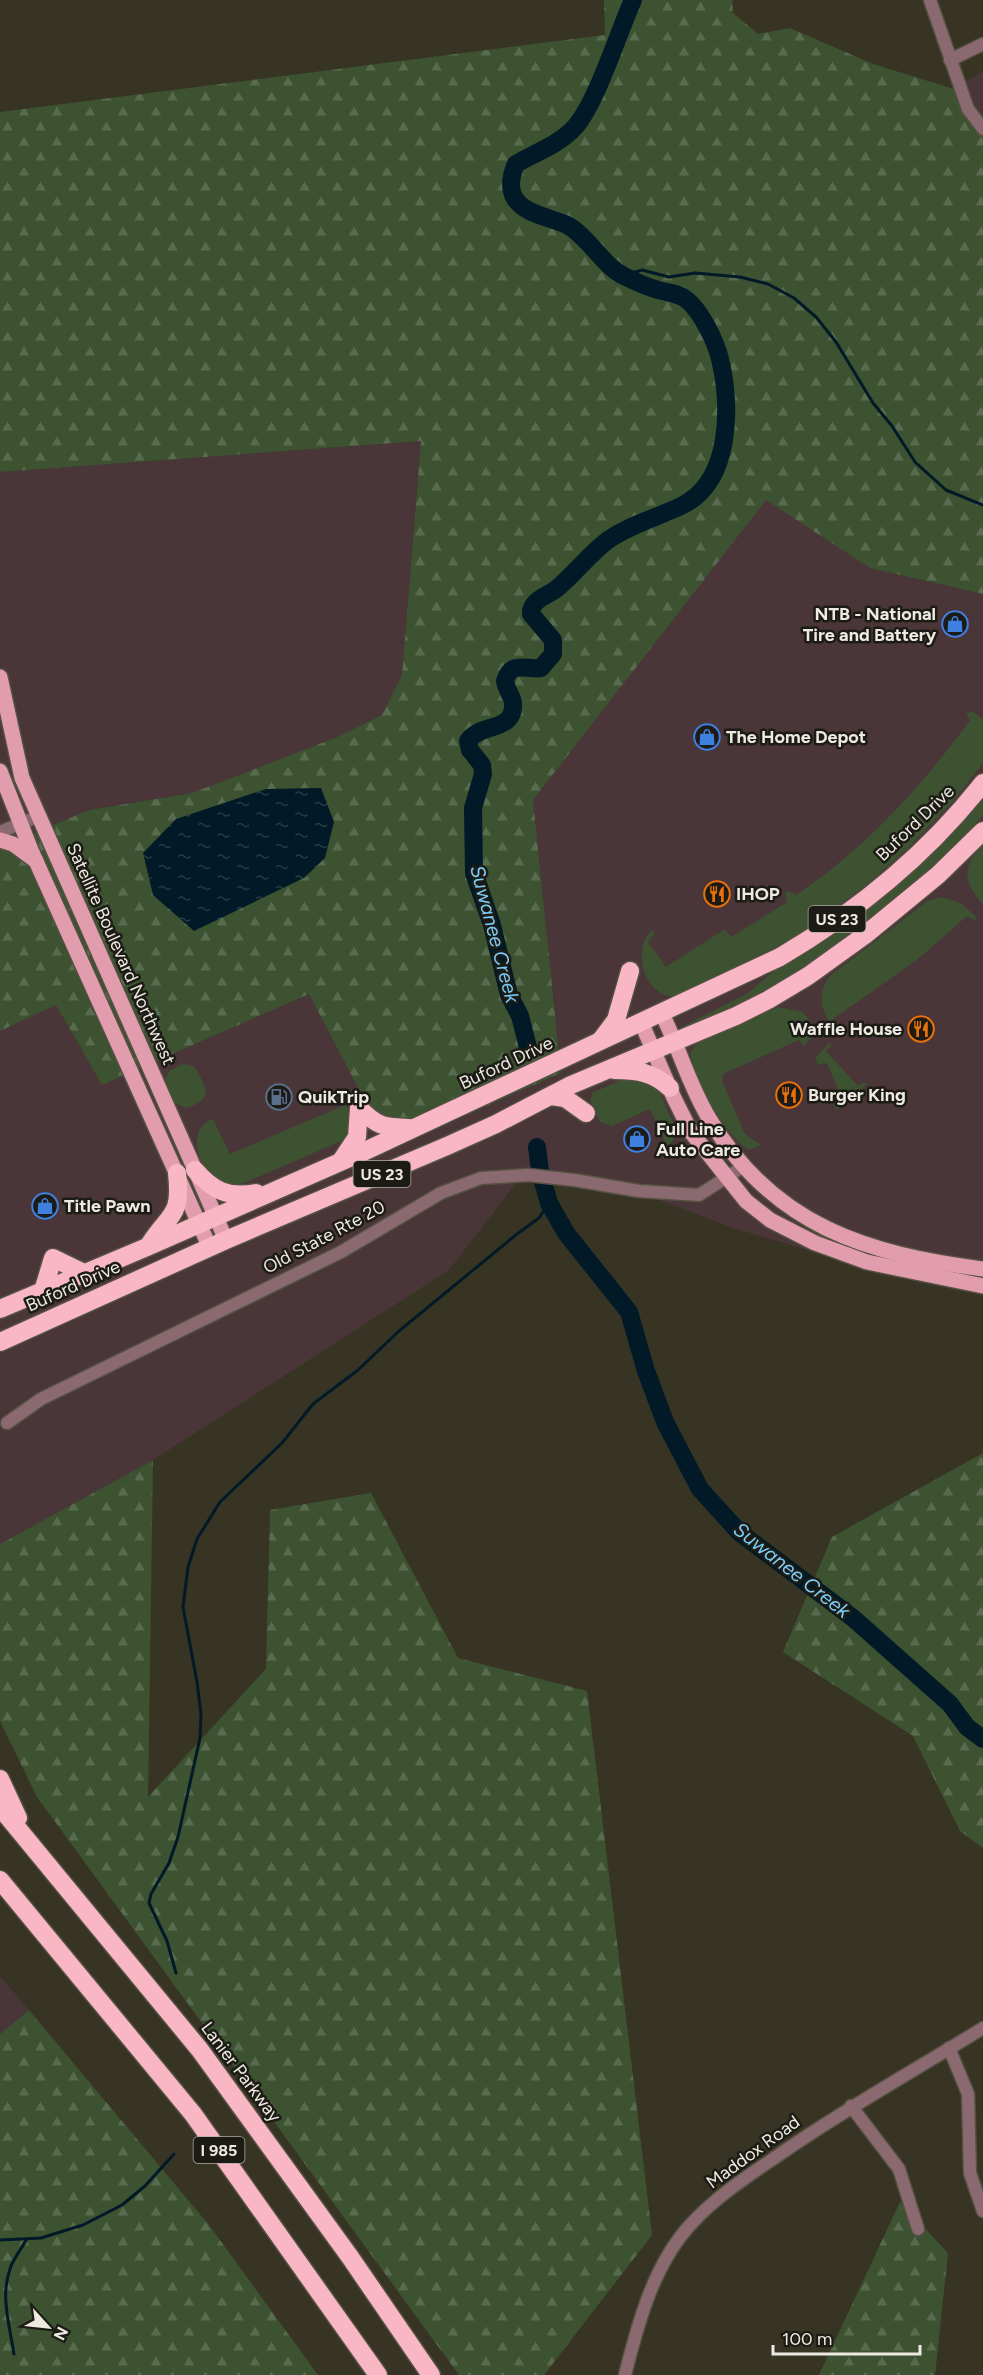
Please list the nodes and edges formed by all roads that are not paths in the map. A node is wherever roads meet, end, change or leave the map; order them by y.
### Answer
1 (930, 0) edge
2 (983, 44) edge
3 (950, 60) junction
4 (983, 129) edge
5 (0, 677) edge
6 (0, 771) edge
7 (983, 783) edge
8 (39, 816) junction
9 (21, 823) junction
10 (983, 831) edge
11 (0, 832) edge
12 (0, 840) edge
13 (36, 862) junction
14 (630, 971) dead end
15 (661, 1012) junction
16 (641, 1022) junction
17 (675, 1039) junction
18 (599, 1042) junction
19 (655, 1048) junction
20 (598, 1072) junction
21 (670, 1088) junction
22 (551, 1096) junction
23 (414, 1128) junction
24 (341, 1161) junction
25 (744, 1166) junction
26 (195, 1170) junction
27 (177, 1173) junction
28 (726, 1176) junction
29 (278, 1190) junction
30 (208, 1221) junction
31 (218, 1244) junction
32 (147, 1247) junction
33 (983, 1269) edge
34 (86, 1274) junction
35 (983, 1286) edge
36 (43, 1291) junction
37 (0, 1309) edge
38 (0, 1342) edge
39 (8, 1423) dead end
40 (0, 1779) edge
41 (0, 1807) edge
42 (27, 1839) junction
43 (0, 1880) edge
44 (0, 1897) edge
45 (46, 1936) junction
46 (983, 2028) edge
47 (949, 2048) junction
48 (851, 2106) junction
49 (983, 2211) edge
50 (918, 2229) dead end
51 (378, 2375) edge
52 (431, 2375) edge
53 (625, 2375) edge

1 - 3 street
2 - 3 street
3 - 4 street
5 - 8 main road, Satellite Boulevard Northwest
6 - 9 main road, Satellite Boulevard Northwest
7 - 15 highway, Buford Drive / US 23
8 - 9 street
8 - 26 main road, Satellite Boulevard Northwest
9 - 11 street
9 - 13 main road, Satellite Boulevard Northwest
10 - 17 highway, Buford Drive / US 23
12 - 13 main road
13 - 27 main road, Satellite Boulevard Northwest
14 - 18 highway
15 - 16 highway, Buford Drive / US 23
15 - 17 main road
16 - 18 highway, Buford Drive / US 23
16 - 19 main road
17 - 19 highway, Buford Drive / US 23
17 - 25 main road
18 - 23 highway, Buford Drive / US 23
19 - 20 highway, Buford Drive / US 23
19 - 21 main road
20 - 21 highway
20 - 22 highway, Buford Drive / US 23
20 - 22 highway
21 - 28 main road
22 - 31 highway, Buford Drive / US 23
23 - 24 highway, Buford Drive / US 23
23 - 24 highway
24 - 29 highway, Buford Drive / US 23
25 - 28 street, Old State Rte 20
25 - 33 main road
26 - 29 highway
26 - 30 main road, Satellite Boulevard Northwest
27 - 30 main road, Satellite Boulevard Northwest
27 - 32 highway
28 - 35 main road
28 - 39 street, Old State Rte 20
29 - 30 highway, Buford Drive / US 23
30 - 31 main road, Satellite Boulevard Northwest
30 - 32 highway, Buford Drive / US 23
31 - 38 highway, Buford Drive / US 23
32 - 34 highway, Buford Drive / US 23
34 - 36 highway, Buford Drive / US 23
34 - 36 highway
36 - 37 highway, Buford Drive / US 23
40 - 42 highway
41 - 42 highway, Lanier Parkway / I 985
42 - 52 highway, Lanier Parkway / I 985
43 - 45 highway, I 985
44 - 45 highway
45 - 51 highway, I 985
46 - 47 street, Maddox Road
47 - 48 street, Maddox Road
47 - 49 street
48 - 50 street
48 - 53 street, Maddox Road

